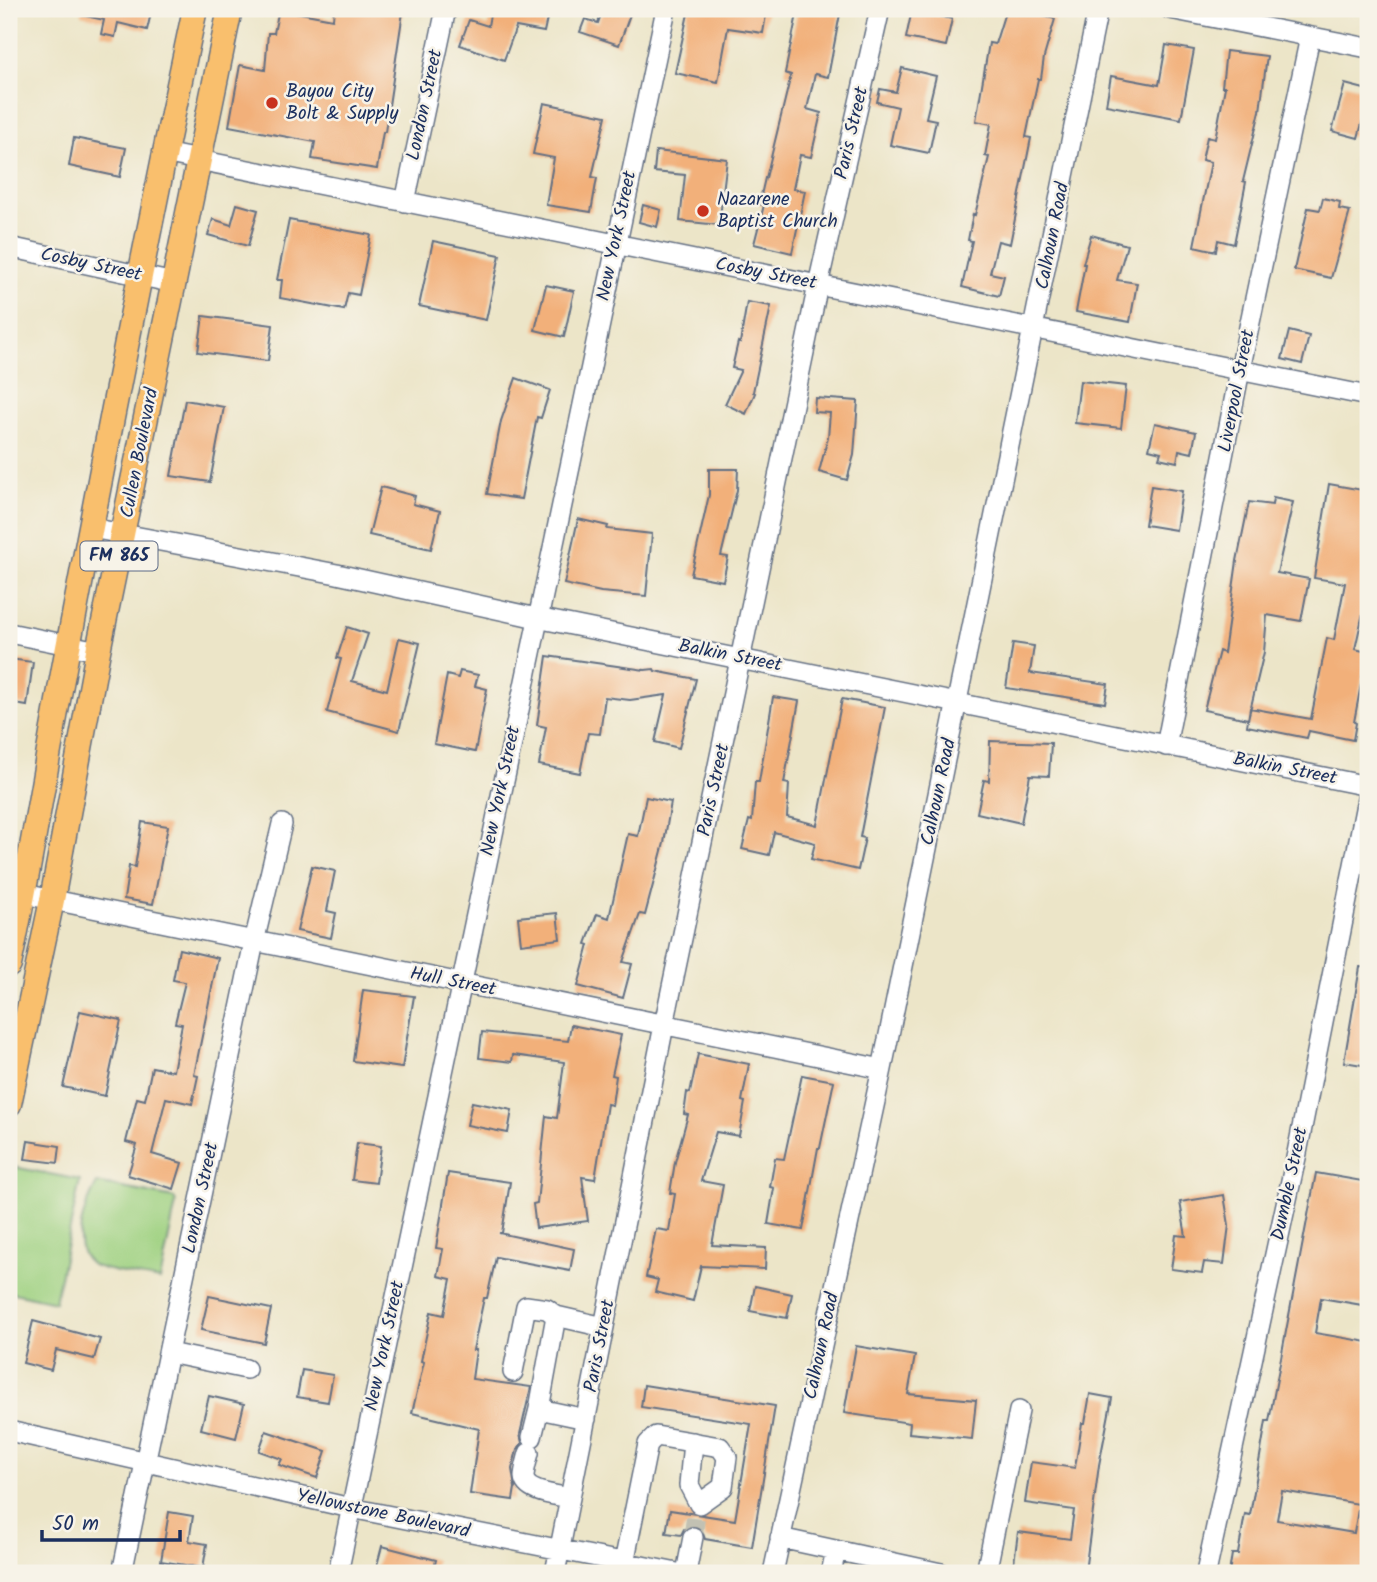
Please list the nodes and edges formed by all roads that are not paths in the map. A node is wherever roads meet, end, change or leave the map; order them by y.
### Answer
1 (195, 9) edge
2 (230, 9) edge
3 (446, 9) edge
4 (666, 9) edge
5 (880, 9) edge
6 (1098, 9) edge
7 (1170, 9) edge
8 (1310, 37) junction
9 (1368, 48) edge
10 (164, 153) junction
11 (199, 160) junction
12 (405, 202) junction
13 (616, 244) junction
14 (9, 247) edge
15 (140, 276) junction
16 (174, 283) junction
17 (818, 285) junction
18 (1034, 329) junction
19 (1240, 370) junction
20 (1368, 396) edge
21 (91, 528) junction
22 (124, 533) junction
23 (537, 618) junction
24 (9, 634) edge
25 (68, 645) junction
26 (98, 651) junction
27 (742, 659) junction
28 (957, 702) junction
29 (1166, 746) junction
30 (1368, 786) edge
31 (1368, 794) edge
32 (282, 824) dead end
33 (24, 894) junction
34 (52, 900) junction
35 (254, 942) junction
36 (9, 965) edge
37 (462, 983) junction
38 (17, 1017) edge
39 (664, 1025) junction
40 (882, 1069) junction
41 (9, 1104) edge
42 (556, 1316) junction
43 (604, 1327) junction
44 (169, 1353) junction
45 (246, 1369) dead end
46 (513, 1372) dead end
47 (539, 1409) junction
48 (1019, 1410) dead end
49 (586, 1419) junction
50 (9, 1432) edge
51 (693, 1442) junction
52 (143, 1463) junction
53 (570, 1498) junction
54 (351, 1508) junction
55 (693, 1537) tunnel mouth
56 (780, 1538) junction
57 (560, 1550) junction
58 (836, 1550) junction
59 (624, 1563) junction
60 (122, 1573) edge
61 (338, 1573) edge
62 (555, 1573) edge
63 (677, 1573) edge
64 (686, 1573) edge
65 (773, 1573) edge
66 (831, 1573) edge
67 (941, 1573) edge
68 (985, 1573) edge
69 (1206, 1573) edge

1 - 10 main road, Cullen Boulevard / FM 865
2 - 11 main road, Cullen Boulevard / FM 865
3 - 12 street, London Street
4 - 13 street, New York Street
5 - 17 street, Paris Street
6 - 18 street, Calhoun Road
7 - 8 street
8 - 9 street
8 - 19 street, Liverpool Street
10 - 11 street, Cosby Street
10 - 15 main road, Cullen Boulevard / FM 865
11 - 12 street, Cosby Street
11 - 16 main road, Cullen Boulevard / FM 865
12 - 13 street, Cosby Street
13 - 17 street, Cosby Street
13 - 23 street, New York Street
14 - 15 street, Cosby Street
15 - 16 street, Cosby Street
15 - 21 main road, Cullen Boulevard / FM 865
16 - 22 main road, Cullen Boulevard / FM 865
17 - 18 street, Cosby Street
17 - 27 street, Paris Street
18 - 19 street, Cosby Street
18 - 28 street, Calhoun Road
19 - 20 street, Cosby Street
19 - 29 street, Liverpool Street
21 - 22 street, Balkin Street
21 - 25 main road, Cullen Boulevard / FM 865
22 - 23 street, Balkin Street
22 - 26 main road, Cullen Boulevard / FM 865
23 - 27 street, Balkin Street
23 - 37 street, New York Street
24 - 25 street
25 - 26 street
25 - 33 main road, Cullen Boulevard / FM 865
26 - 34 main road, Cullen Boulevard / FM 865
27 - 28 street, Balkin Street
27 - 39 street, Paris Street
28 - 29 street, Balkin Street
28 - 40 street, Calhoun Road
29 - 30 street, Balkin Street
31 - 69 street, Dumble Street
32 - 35 street, London Street
33 - 34 street, Hull Street
33 - 36 main road, Cullen Boulevard / FM 865
34 - 35 street, Hull Street
34 - 38 main road, Cullen Boulevard / FM 865
35 - 37 street, Hull Street
35 - 44 street, London Street
37 - 39 street, Hull Street
37 - 54 street, New York Street
38 - 41 main road, Cullen Boulevard / FM 865
39 - 40 street, Hull Street
39 - 43 street, Paris Street
40 - 56 street, Calhoun Road
42 - 43 street
42 - 46 street
42 - 47 street
43 - 49 street, Paris Street
44 - 45 street
44 - 52 street, London Street
47 - 49 street
47 - 53 street
48 - 68 street
49 - 53 street, Paris Street
50 - 52 street, Yellowstone Boulevard
51 - 51 street
51 - 59 street
52 - 54 street, Yellowstone Boulevard
52 - 60 street, London Street
53 - 57 street, Paris Street
54 - 57 street, Yellowstone Boulevard
54 - 61 street, New York Street
55 - 64 street
56 - 58 street
56 - 65 street, Calhoun Road
57 - 59 street, Yellowstone Boulevard
57 - 62 street, Paris Street
58 - 66 street
58 - 67 street
59 - 63 street, Yellowstone Boulevard

